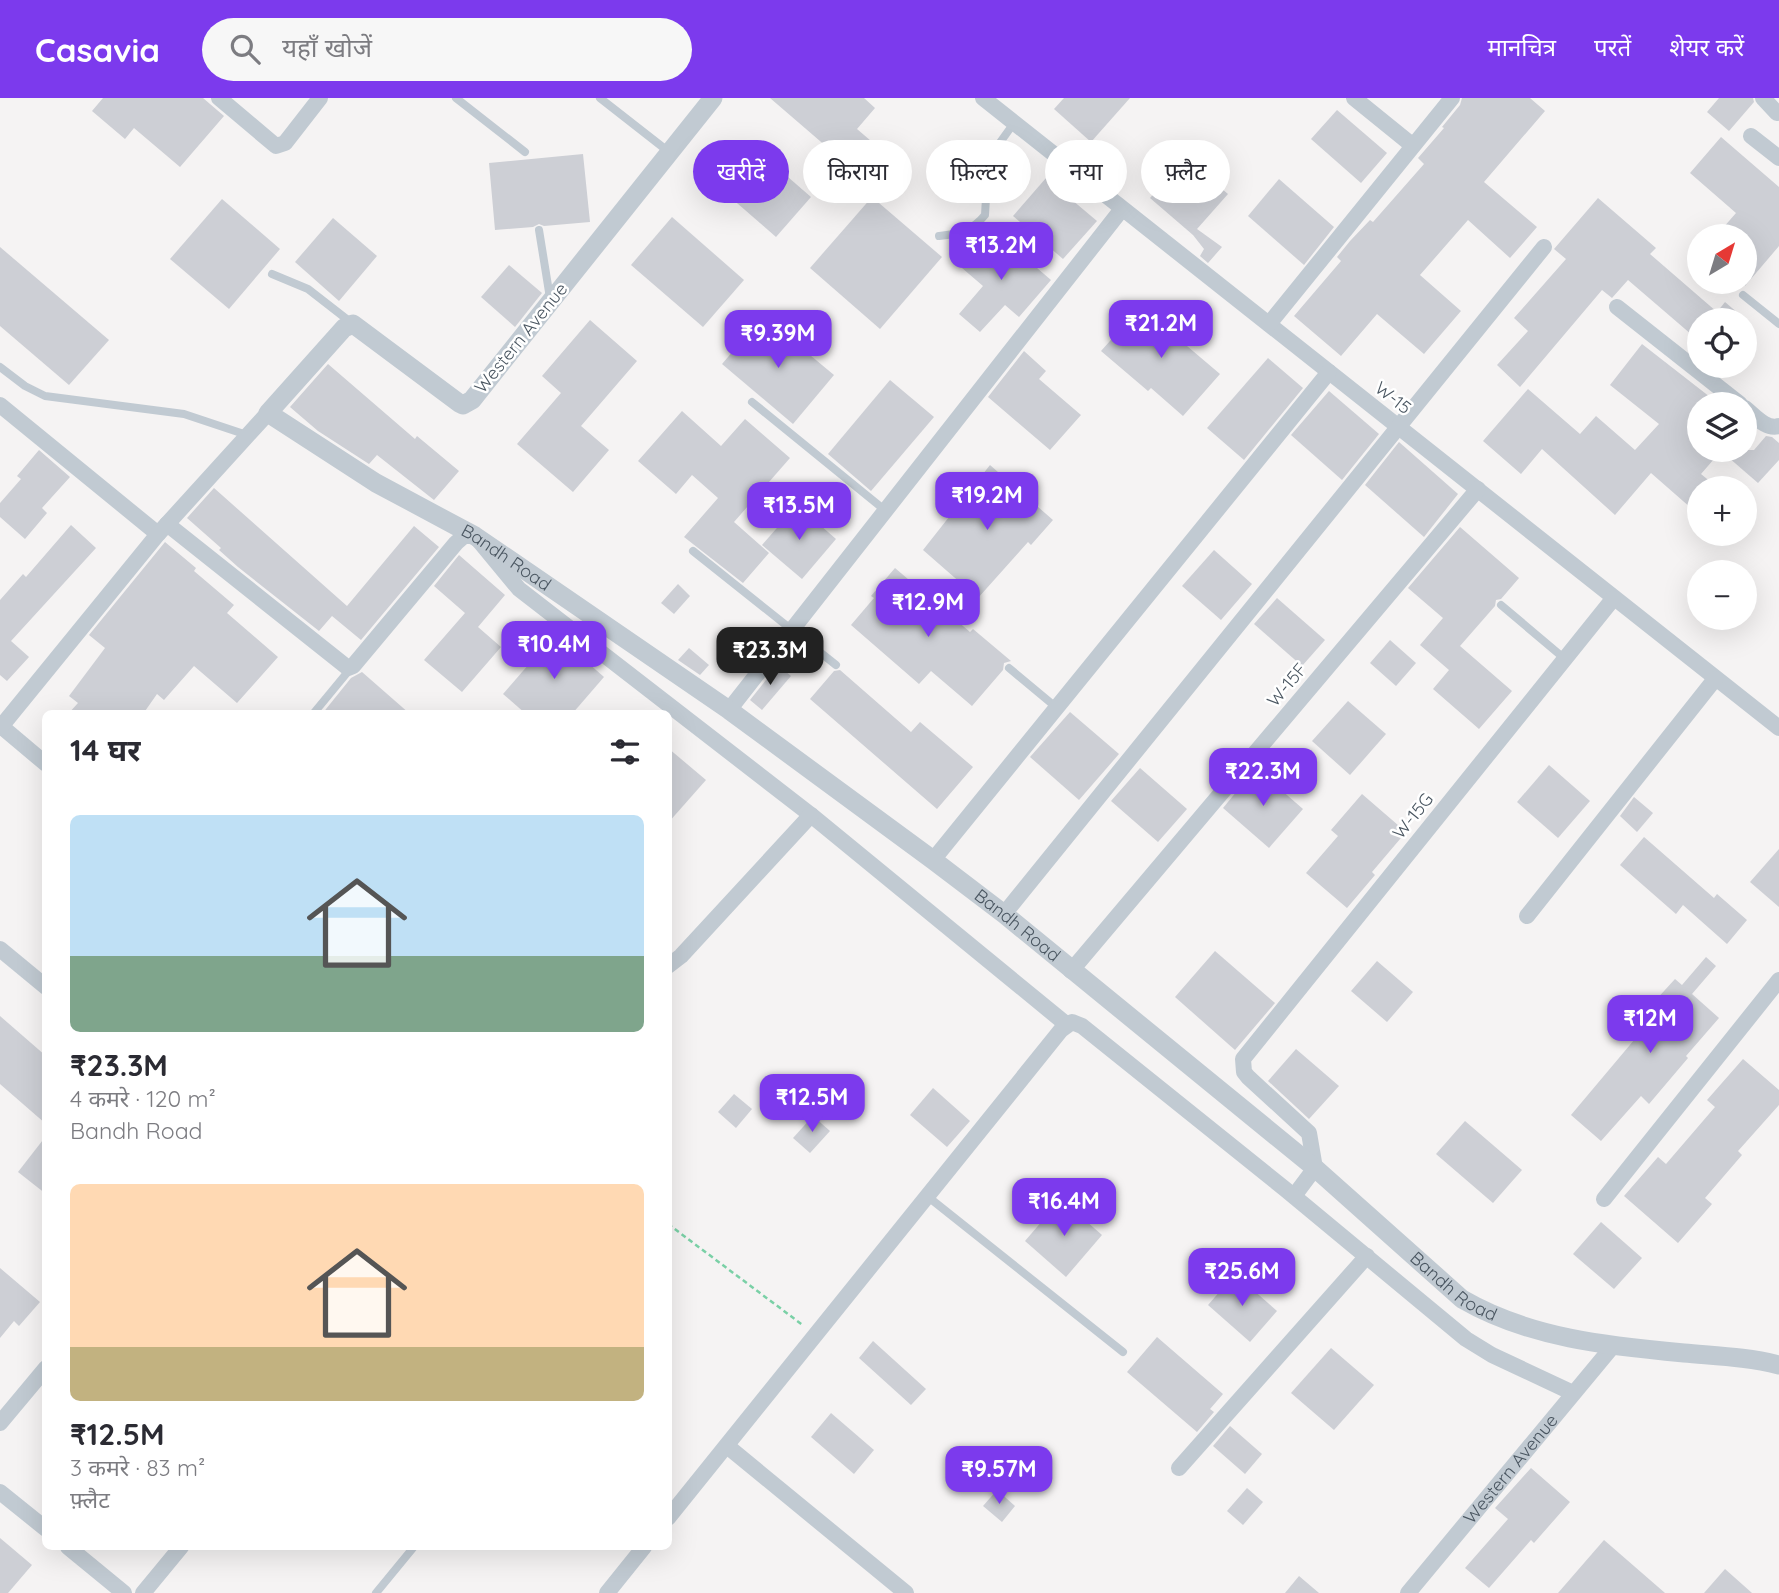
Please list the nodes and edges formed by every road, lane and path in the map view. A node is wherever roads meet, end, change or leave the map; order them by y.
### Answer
1 (219, 98) edge
2 (320, 98) edge
3 (456, 98) edge
4 (600, 98) edge
5 (713, 98) edge
6 (1354, 98) edge
7 (1452, 98) edge
8 (1763, 98) edge
9 (986, 99) edge
10 (1777, 113) dead end
11 (1014, 123) junction
12 (1751, 136) dead end
13 (1412, 145) junction
14 (526, 152) dead end
15 (669, 152) junction
16 (1779, 158) edge
17 (1122, 209) junction
18 (539, 230) dead end
19 (939, 236) dead end
20 (1544, 247) dead end
21 (272, 274) dead end
22 (1743, 295) dead end
23 (550, 301) junction
24 (1618, 307) dead end
25 (353, 324) junction
26 (1269, 324) junction
27 (1779, 324) edge
28 (0, 367) edge
29 (1329, 372) junction
30 (1725, 392) edge
31 (752, 402) dead end
32 (0, 405) edge
33 (268, 413) junction
34 (1757, 418) edge
35 (1779, 426) edge
36 (1399, 428) junction
37 (247, 435) junction
38 (1478, 489) junction
39 (886, 511) junction
40 (162, 529) junction
41 (475, 536) junction
42 (693, 551) dead end
43 (1613, 599) junction
44 (1501, 605) dead end
45 (793, 632) junction
46 (1565, 659) junction
47 (836, 665) dead end
48 (351, 668) junction
49 (1009, 668) dead end
50 (1715, 679) junction
51 (1057, 708) junction
52 (316, 710) edge
53 (729, 710) junction
54 (1, 727) edge
55 (1779, 728) edge
56 (42, 761) edge
57 (811, 815) junction
58 (933, 860) junction
59 (1004, 914) junction
60 (1527, 916) dead end
61 (0, 949) edge
62 (672, 962) edge
63 (1071, 971) junction
64 (42, 984) edge
65 (1777, 987) edge
66 (1066, 1024) junction
67 (1315, 1168) junction
68 (927, 1196) junction
69 (1294, 1196) junction
70 (1604, 1199) dead end
71 (672, 1227) edge
72 (1367, 1256) junction
73 (815, 1335) junction
74 (1613, 1346) junction
75 (1124, 1352) dead end
76 (1779, 1365) edge
77 (42, 1373) edge
78 (1573, 1393) junction
79 (0, 1423) edge
80 (727, 1446) junction
81 (1179, 1468) dead end
82 (0, 1492) edge
83 (672, 1513) edge
84 (42, 1525) edge
85 (72, 1550) edge
86 (178, 1550) edge
87 (411, 1550) edge
88 (642, 1550) edge
89 (124, 1593) edge
90 (142, 1593) edge
91 (376, 1593) edge
92 (607, 1593) edge
93 (906, 1593) edge
94 (1408, 1593) edge

1 - 2 street
3 - 14 lane
4 - 15 lane
5 - 15 street, Western Avenue
6 - 13 street
7 - 13 street
8 - 10 street
9 - 11 street, W-15
11 - 17 street, W-15
11 - 19 lane
12 - 16 street
13 - 26 street
15 - 23 street, Western Avenue
17 - 26 street, W-15
17 - 39 street
18 - 23 lane
20 - 36 street
21 - 25 lane
22 - 27 lane
23 - 25 street, Western Avenue
24 - 30 street
25 - 33 street
26 - 29 street, W-15
28 - 37 lane
29 - 36 street, W-15
29 - 51 street
31 - 39 lane
32 - 40 street
33 - 37 street
33 - 41 street, Bandh Road
34 - 35 street
36 - 38 street, W-15
36 - 59 street
37 - 40 street
38 - 43 street, W-15
38 - 63 street, W-15F
39 - 45 street
40 - 48 street
40 - 54 street
41 - 48 street
41 - 53 street, Bandh Road
41 - 57 street
42 - 45 lane
43 - 46 street, W-15G
43 - 50 street, W-15
44 - 46 lane
45 - 47 lane
45 - 53 street
46 - 67 street, W-15G
48 - 52 lane
49 - 51 lane
50 - 55 street, W-15
50 - 60 street
51 - 58 street
53 - 58 street, Bandh Road
54 - 56 street
57 - 62 street
57 - 66 street
58 - 59 street, Bandh Road
59 - 63 street, Bandh Road
61 - 64 street
63 - 67 street, Bandh Road
65 - 70 street
66 - 68 street
66 - 69 street
67 - 69 street
67 - 74 street, Bandh Road
68 - 73 street
68 - 75 lane
69 - 72 street
71 - 73 path
72 - 78 street
72 - 81 street
73 - 80 street
74 - 76 street, Bandh Road
74 - 78 street, Western Avenue
77 - 79 street
78 - 94 street, Western Avenue
80 - 83 street
80 - 93 street
82 - 84 street
85 - 89 street
86 - 90 street
87 - 91 lane
88 - 92 street

